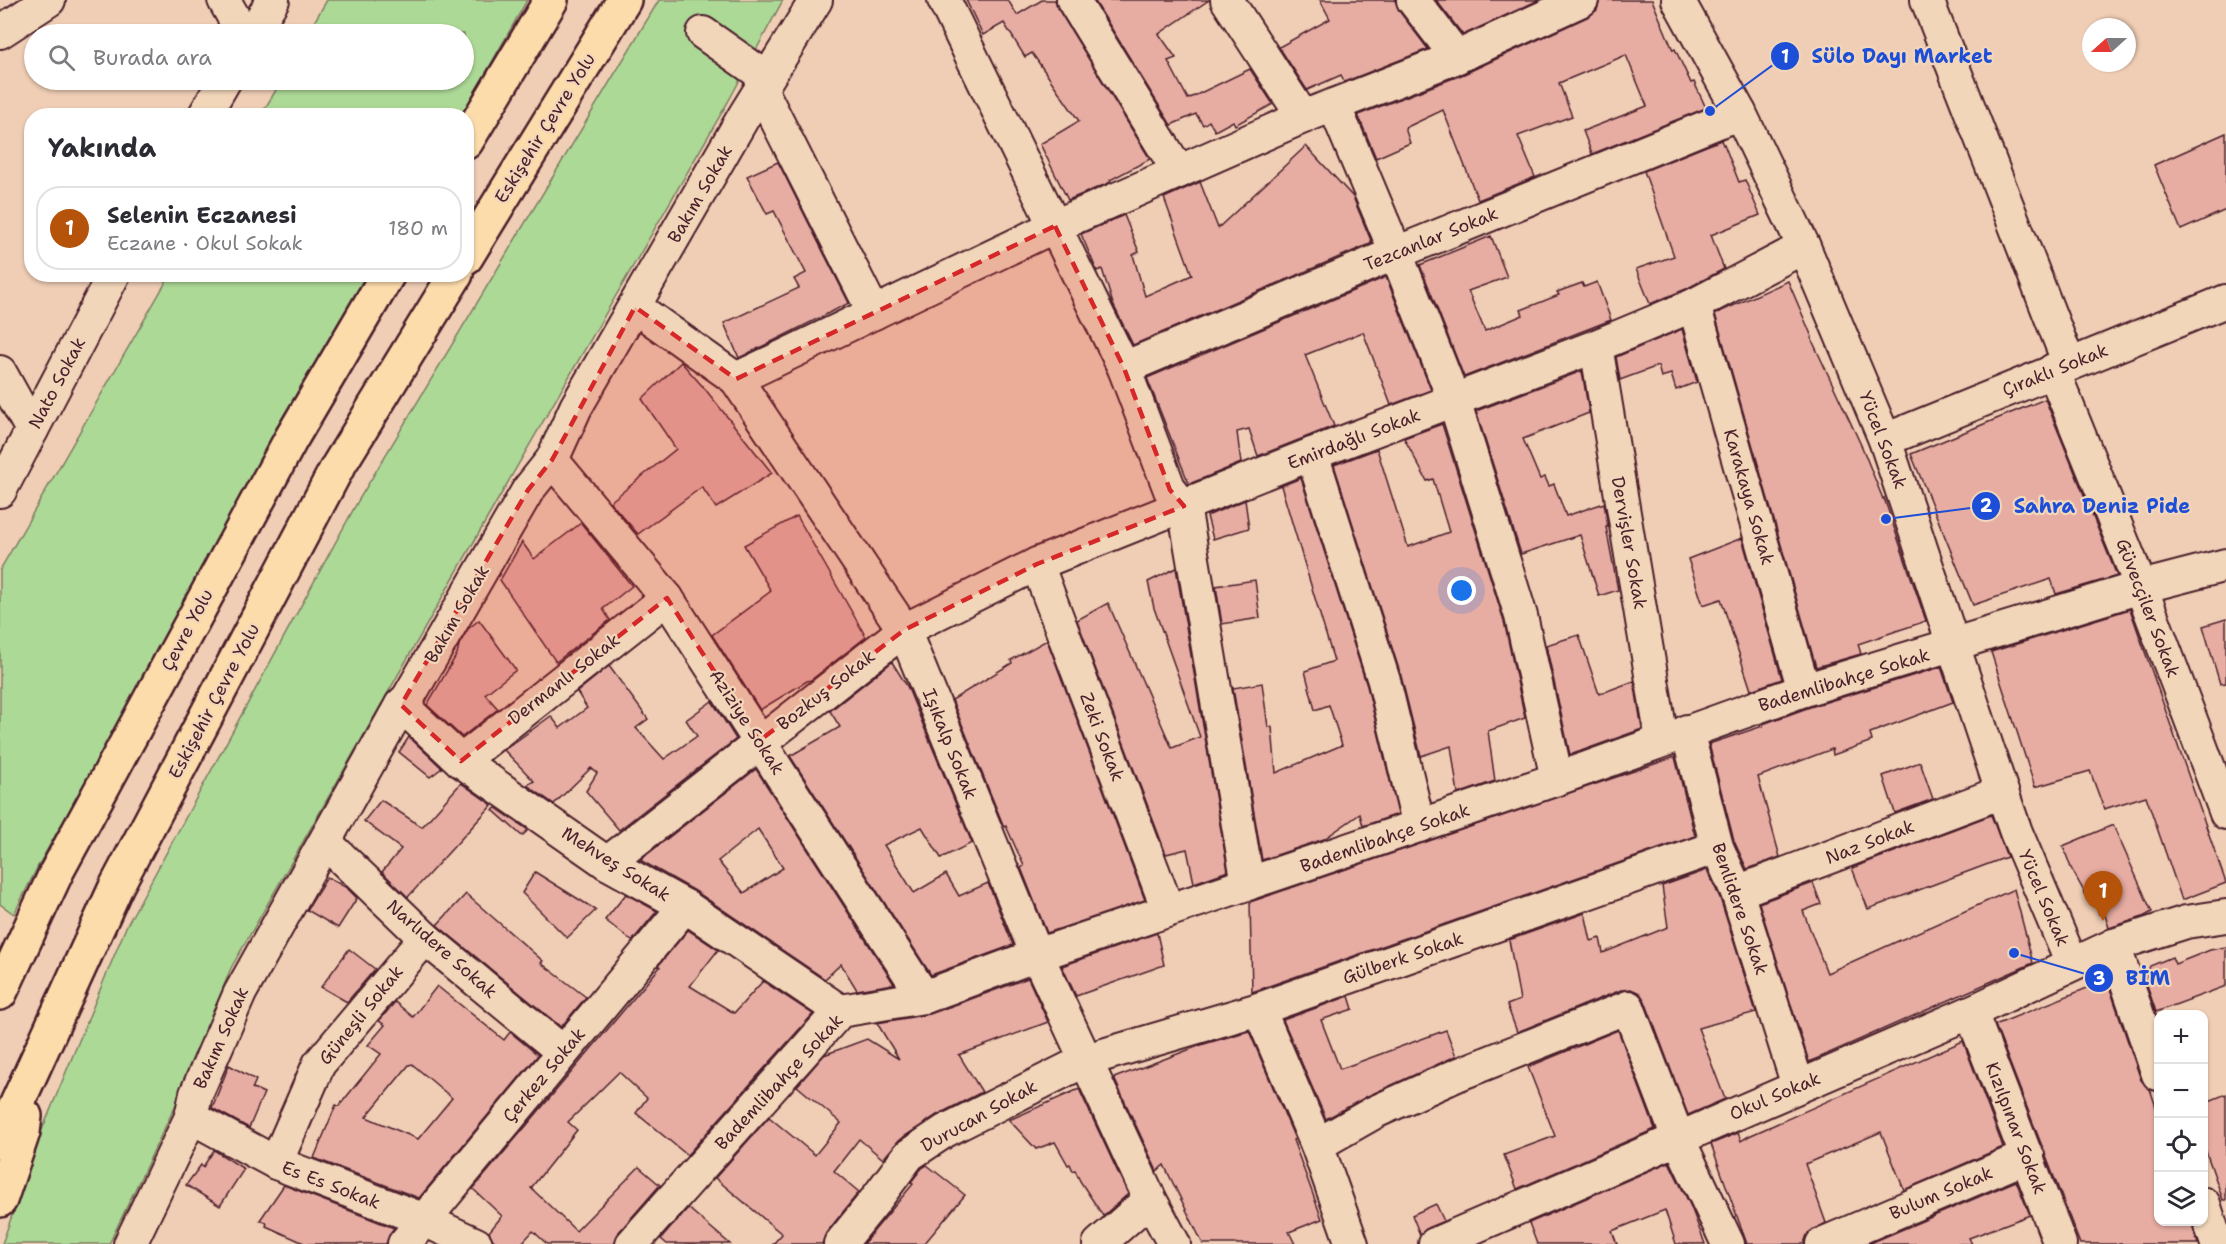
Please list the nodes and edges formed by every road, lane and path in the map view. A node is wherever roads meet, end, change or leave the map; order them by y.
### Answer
1 (49, 0) edge
2 (224, 0) edge
3 (273, 0) edge
4 (550, 0) edge
5 (624, 0) edge
6 (816, 0) edge
7 (944, 0) edge
8 (1073, 0) edge
9 (1227, 0) edge
10 (1413, 0) edge
11 (1582, 0) edge
12 (1678, 0) edge
13 (1927, 0) edge
14 (237, 24) edge
15 (258, 24) edge
16 (0, 32) edge
17 (703, 33) dead end
18 (1457, 57) junction
19 (764, 83) junction
20 (219, 90) edge
21 (1334, 105) junction
22 (209, 108) edge
23 (1740, 113) junction
24 (1303, 117) junction
25 (474, 128) edge
26 (1179, 172) junction
27 (1055, 226) junction
28 (474, 244) edge
29 (1804, 247) junction
30 (1396, 252) junction
31 (110, 282) edge
32 (383, 282) edge
33 (451, 282) edge
34 (2226, 301) edge
35 (1694, 305) junction
36 (635, 307) junction
37 (874, 313) junction
38 (1596, 346) junction
39 (2061, 367) junction
40 (1124, 368) junction
41 (0, 372) edge
42 (736, 378) junction
43 (1454, 400) junction
44 (32, 430) junction
45 (1885, 440) junction
46 (1312, 454) junction
47 (552, 460) junction
48 (0, 491) edge
49 (1184, 506) junction
50 (1036, 564) junction
51 (2226, 565) edge
52 (2141, 587) junction
53 (668, 598) junction
54 (904, 630) junction
55 (1953, 646) junction
56 (1804, 690) junction
57 (401, 705) junction
58 (1675, 735) junction
59 (759, 741) junction
60 (461, 761) junction
61 (1557, 779) junction
62 (2002, 792) junction
63 (2226, 813) edge
64 (1419, 826) junction
65 (325, 842) junction
66 (1718, 847) junction
67 (607, 862) junction
68 (1248, 884) junction
69 (1737, 892) junction
70 (685, 906) junction
71 (1168, 910) junction
72 (2226, 916) edge
73 (425, 938) junction
74 (2114, 945) junction
75 (1037, 955) junction
76 (2072, 964) junction
77 (0, 993) edge
78 (924, 997) junction
79 (1259, 1009) junction
80 (840, 1011) junction
81 (1971, 1012) junction
82 (563, 1052) junction
83 (1086, 1060) junction
84 (2155, 1064) edge
85 (34, 1067) junction
86 (1798, 1086) junction
87 (191, 1117) junction
88 (1678, 1138) junction
89 (0, 1142) edge
90 (1317, 1145) junction
91 (2028, 1156) junction
92 (276, 1163) junction
93 (1150, 1199) junction
94 (0, 1200) edge
95 (2208, 1216) edge
96 (422, 1220) junction
97 (130, 1244) edge
98 (404, 1244) edge
99 (476, 1244) edge
100 (632, 1244) edge
101 (840, 1244) edge
102 (1099, 1244) edge
103 (1174, 1244) edge
104 (1352, 1244) edge
105 (1435, 1244) edge
106 (1728, 1244) edge
107 (1822, 1244) edge
108 (2060, 1244) edge
109 (2217, 1244) edge

1 - 16 street
2 - 14 street
3 - 15 street
4 - 25 highway
5 - 28 highway, Eskişehir Çevre Yolu
6 - 19 street, Bakım Sokak
7 - 27 street
8 - 26 street
9 - 24 street
10 - 18 street
11 - 18 street
12 - 23 street, Yücel Sokak
13 - 39 street, Güvecçiler Sokak
17 - 19 street
18 - 21 street
19 - 36 street, Bakım Sokak
19 - 37 street
20 - 22 street
21 - 24 street
21 - 30 street
23 - 29 street, Yücel Sokak
23 - 30 street, Tezcanlar Sokak
24 - 26 street
26 - 27 street
27 - 37 street
27 - 40 street
29 - 35 street, Emirdağlı Sokak
29 - 45 street, Yücel Sokak
30 - 40 street, Tezcanlar Sokak
30 - 43 street
31 - 44 street, Nato Sokak
32 - 77 highway, Çevre Yolu
33 - 85 highway, Eskişehir Çevre Yolu
34 - 39 street, Çıraklı Sokak
35 - 38 street, Emirdağlı Sokak
35 - 56 street, Karakaya Sokak
36 - 42 street, Işıkalp Sokak
36 - 47 street, Bakım Sokak
37 - 42 street
38 - 43 street, Emirdağlı Sokak
38 - 58 street, Dervişler Sokak
39 - 45 street, Çıraklı Sokak
39 - 52 street, Güvecçiler Sokak
40 - 49 street
41 - 44 street
42 - 54 street, Işıkalp Sokak
43 - 46 street, Emirdağlı Sokak
43 - 61 street
44 - 48 street, Nato Sokak
45 - 55 street, Yücel Sokak
46 - 49 street, Emirdağlı Sokak
46 - 64 street
47 - 53 street, Aziziye Sokak
47 - 57 street, Bakım Sokak
49 - 50 street, Emirdağlı Sokak
49 - 68 street
50 - 54 street, Emirdağlı Sokak
50 - 71 street, Zeki Sokak
51 - 52 street, Bademlibahçe Sokak
52 - 55 street, Bademlibahçe Sokak
52 - 63 street, Güvecçiler Sokak
53 - 59 street, Aziziye Sokak
53 - 60 street, Dermanlı Sokak
54 - 59 street, Bozkuş Sokak
54 - 75 street, Işıkalp Sokak
55 - 56 street, Bademlibahçe Sokak
55 - 62 street, Yücel Sokak
56 - 58 street, Bademlibahçe Sokak
57 - 60 street, Mehveş Sokak
57 - 65 street, Bakım Sokak
58 - 61 street, Bademlibahçe Sokak
58 - 66 street, Benlidere Sokak
59 - 67 street, Bozkuş Sokak
59 - 78 street, Aziziye Sokak
60 - 67 street, Mehveş Sokak
61 - 64 street, Bademlibahçe Sokak
62 - 69 street, Naz Sokak
62 - 76 street, Yücel Sokak
64 - 68 street, Bademlibahçe Sokak
65 - 73 street, Narlıdere Sokak
65 - 87 street, Bakım Sokak
66 - 69 street, Benlidere Sokak
66 - 79 street, Gülberk Sokak
67 - 70 street, Mehveş Sokak
68 - 71 street, Bademlibahçe Sokak
69 - 86 street, Benlidere Sokak
70 - 80 street, Mehveş Sokak
70 - 82 street, Çerkez Sokak
71 - 75 street, Bademlibahçe Sokak
72 - 74 street, Okul Sokak
73 - 82 street, Narlıdere Sokak
73 - 92 street, Güneşli Sokak
74 - 76 street, Okul Sokak
74 - 84 street
75 - 78 street, Bademlibahçe Sokak
75 - 83 street, Işıkalp Sokak
76 - 81 street, Okul Sokak
78 - 80 street, Bademlibahçe Sokak
79 - 83 street, Gülberk Sokak
79 - 90 street
80 - 100 street, Bademlibahçe Sokak
81 - 86 street, Okul Sokak
81 - 91 street, Kızılpınar Sokak
82 - 96 street, Çerkez Sokak
83 - 93 street, Işıkalp Sokak
83 - 101 street, Durucan Sokak
85 - 89 highway, Eskişehir Çevre Yolu
85 - 94 highway
86 - 88 street, Okul Sokak
87 - 92 street, Es Es Sokak
87 - 97 street, Bakım Sokak
88 - 90 street
88 - 105 street, Okul Sokak
88 - 106 street
90 - 104 street
91 - 107 street, Bulum Sokak
91 - 108 street, Kızılpınar Sokak
92 - 96 street, Es Es Sokak
93 - 102 street
93 - 103 street, Işıkalp Sokak
95 - 109 street
96 - 98 street, Çerkez Sokak
96 - 99 street, Es Es Sokak

